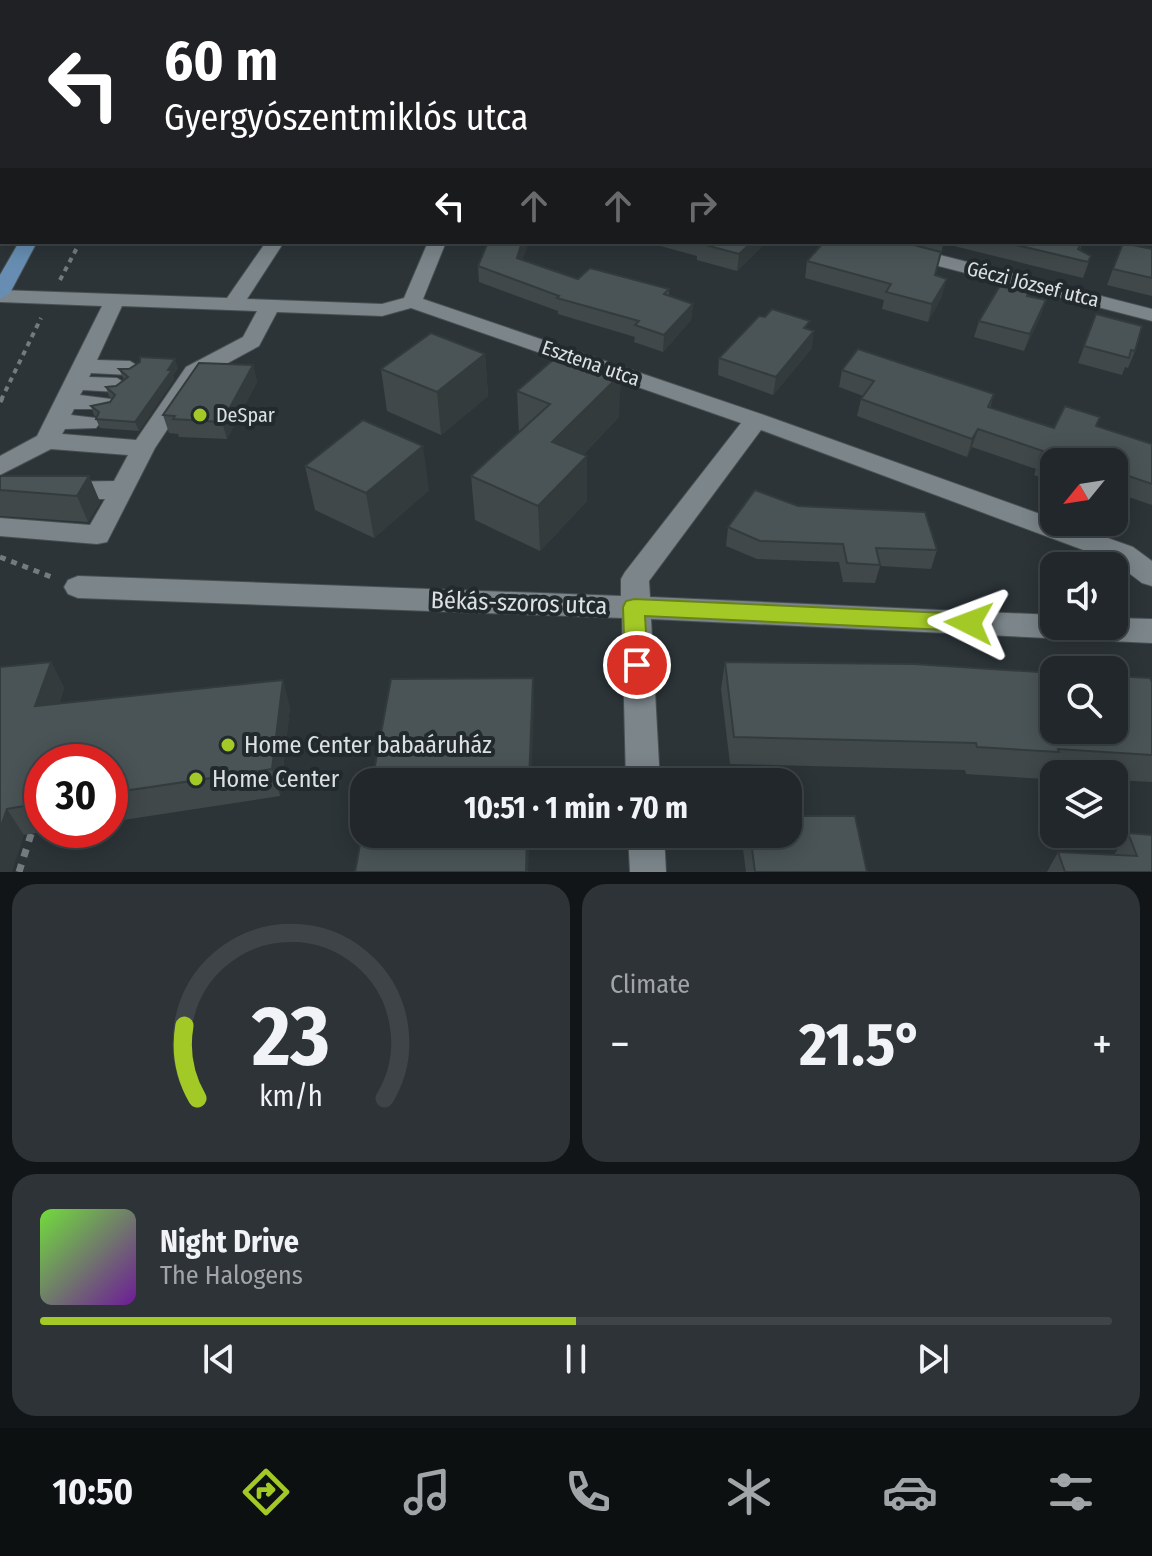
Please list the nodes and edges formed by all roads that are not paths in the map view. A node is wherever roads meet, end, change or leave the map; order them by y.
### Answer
1 (27, 244) edge
2 (274, 244) edge
3 (436, 244) edge
4 (875, 244) edge
5 (0, 294) edge
6 (115, 300) junction
7 (412, 302) junction
8 (233, 305) junction
9 (270, 306) junction
10 (1152, 315) edge
11 (66, 402) junction
12 (164, 404) junction
13 (756, 420) junction
14 (88, 423) dead end
15 (0, 467) edge
16 (32, 490) junction
17 (64, 490) junction
18 (96, 490) junction
19 (123, 490) junction
20 (0, 496) edge
21 (2, 528) edge
22 (35, 530) junction
23 (68, 533) junction
24 (1152, 576) edge
25 (78, 587) road end
26 (634, 607) junction
27 (1152, 631) edge
28 (642, 768) edge
29 (647, 848) edge
30 (648, 872) edge

1 - 5 main road
2 - 8 street
3 - 7 street
4 - 10 street, Géczi József utca
5 - 6 street
6 - 8 street
6 - 11 street
7 - 9 street
7 - 13 street, Esztena utca
8 - 9 street
9 - 12 street
11 - 11 street
11 - 12 street
11 - 14 street
11 - 15 street
12 - 19 street
13 - 24 street, Esztena utca
13 - 26 street
16 - 17 street
16 - 20 street
16 - 21 street
17 - 18 street
17 - 22 street
18 - 19 street
18 - 23 street
19 - 23 street
21 - 22 street
22 - 23 street
25 - 26 street, Békás-szoros utca
26 - 27 street, Békás-szoros utca
26 - 28 street
29 - 30 street

